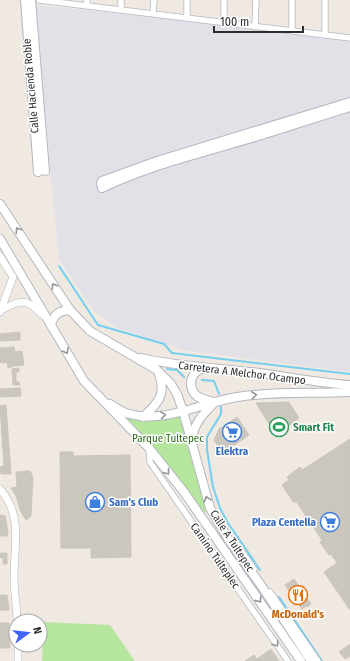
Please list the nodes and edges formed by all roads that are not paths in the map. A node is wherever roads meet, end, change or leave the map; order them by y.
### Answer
1 (25, 0) edge
2 (31, 0) edge
3 (39, 0) edge
4 (121, 0) edge
5 (154, 0) edge
6 (187, 0) edge
7 (224, 0) edge
8 (256, 0) edge
9 (292, 0) edge
10 (325, 0) edge
11 (87, 3) edge
12 (121, 10) junction
13 (153, 14) junction
14 (187, 18) junction
15 (224, 22) junction
16 (256, 26) junction
17 (292, 31) junction
18 (325, 35) junction
19 (350, 38) edge
20 (350, 102) edge
21 (350, 107) edge
22 (0, 204) edge
23 (0, 239) edge
24 (0, 256) edge
25 (70, 310) junction
26 (1, 311) edge
27 (49, 321) junction
28 (135, 356) junction
29 (210, 368) junction
30 (157, 370) junction
31 (350, 385) edge
32 (350, 392) edge
33 (100, 399) junction
34 (215, 402) junction
35 (182, 410) junction
36 (143, 417) junction
37 (191, 443) junction
38 (149, 448) junction
39 (0, 489) edge
40 (226, 535) junction
41 (17, 613) edge
42 (288, 661) edge
43 (301, 661) edge
44 (311, 661) edge
45 (318, 661) edge

1 - 2 main road, Calle Hacienda Roble
3 - 11 street
4 - 12 street
5 - 13 street
6 - 14 street
7 - 15 street
8 - 16 street
9 - 17 street
10 - 18 street
11 - 12 street
12 - 13 street
13 - 14 street
14 - 15 street
15 - 16 street
16 - 17 street
17 - 18 street
18 - 19 street
20 - 21 main road
25 -> 22 main road, Calle A Tultepec
23 - 27 main road, Calle A Tultepec
24 - 26 street
25 - 27 main road
25 - 28 main road, Calle A Tultepec
26 - 27 street
27 -> 33 main road, Calle A Tultepec
28 - 29 main road, Carretera A Melchor Ocampo
28 - 30 main road, Calle A Tultepec
29 - 31 main road, Carretera A Melchor Ocampo
29 - 34 main road
30 - 35 main road, Calle A Tultepec
30 - 36 main road
34 -> 32 main road, Carretera A Melchor Ocampo
33 - 36 main road, Carretera A Melchor Ocampo
33 - 38 main road, Calle A Tultepec
34 - 35 main road, Carretera A Melchor Ocampo
34 - 37 main road
36 -> 35 main road, Carretera A Melchor Ocampo
35 - 37 main road, Calle A Tultepec
40 -> 37 main road, Calle A Tultepec
38 -> 42 street, Camino Tulteplec
38 -> 43 main road, Calle A Tultepec
39 - 41 street
40 - 44 main road, Calle A Tultepec
40 - 45 street

